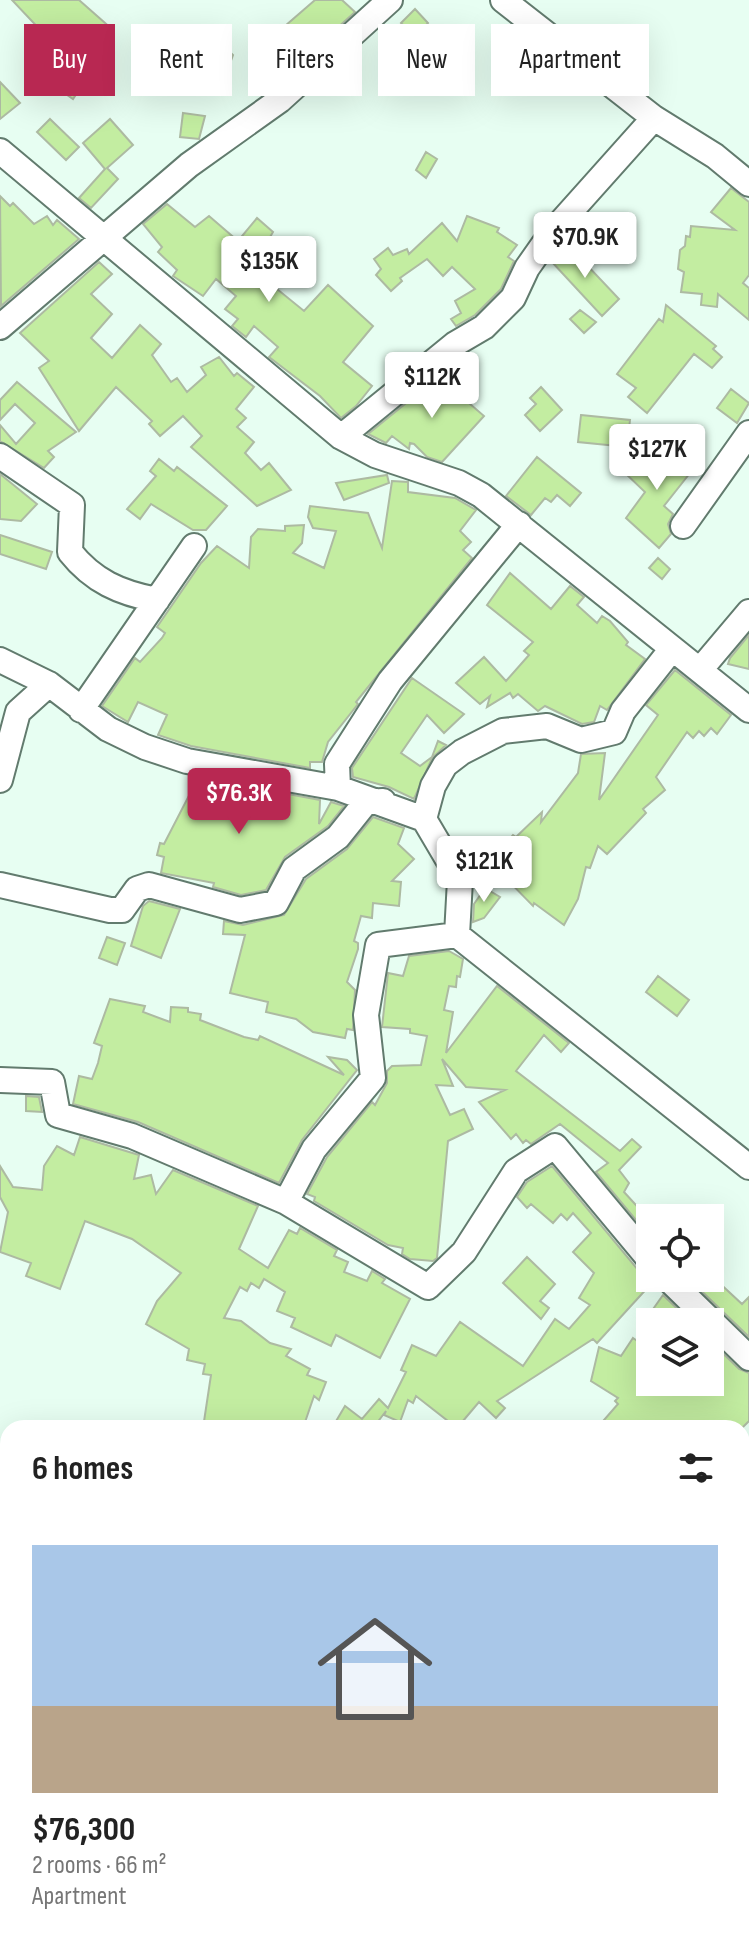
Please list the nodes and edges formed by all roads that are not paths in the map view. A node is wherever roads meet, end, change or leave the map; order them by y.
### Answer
1 (390, 0) edge
2 (503, 0) edge
3 (654, 118) junction
4 (0, 151) edge
5 (749, 184) edge
6 (104, 237) junction
7 (0, 327) edge
8 (749, 433) edge
9 (341, 437) junction
10 (0, 456) edge
11 (519, 524) junction
12 (683, 526) dead end
13 (194, 546) dead end
14 (157, 600) junction
15 (749, 612) edge
16 (671, 650) junction
17 (0, 660) edge
18 (700, 670) junction
19 (49, 684) junction
20 (81, 710) junction
21 (749, 710) edge
22 (0, 780) edge
23 (338, 788) junction
24 (383, 801) junction
25 (424, 819) junction
26 (0, 885) edge
27 (457, 935) junction
28 (0, 1080) edge
29 (749, 1167) edge
30 (286, 1202) junction
31 (636, 1243) edge
32 (681, 1292) edge
33 (749, 1358) edge

1 - 6 street
2 - 3 street
3 - 5 street
3 - 9 street
4 - 6 street
6 - 7 street
6 - 9 street
8 - 12 street
9 - 11 street
10 - 14 street
11 - 16 street
11 - 23 street
13 - 14 street
14 - 20 street
15 - 18 street
16 - 18 street
16 - 25 street
17 - 19 street
18 - 21 street
19 - 20 street
19 - 22 street
20 - 23 street
23 - 24 street
24 - 25 street
24 - 26 street
25 - 27 street
27 - 29 street
27 - 30 street
28 - 30 street
30 - 31 street
32 - 33 street

